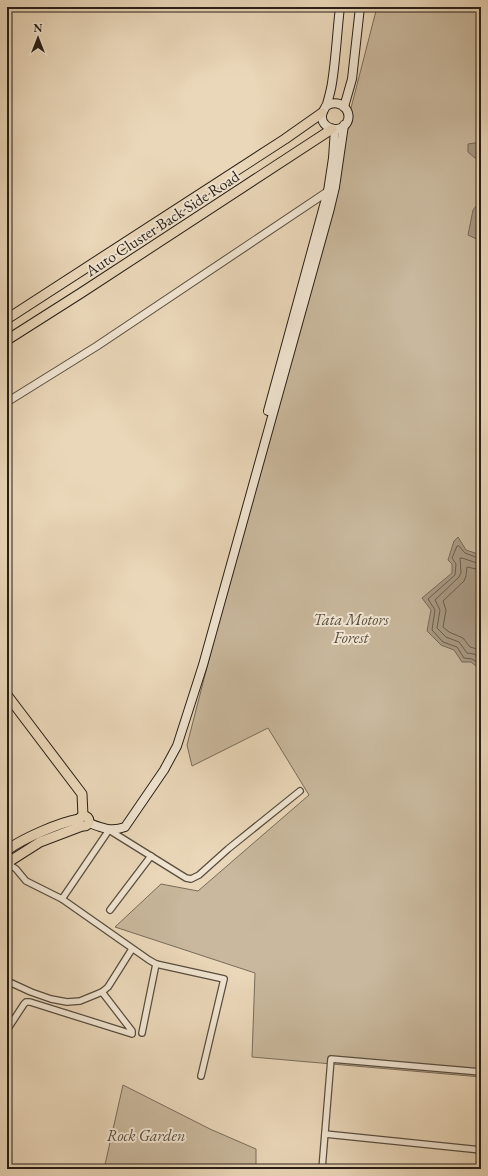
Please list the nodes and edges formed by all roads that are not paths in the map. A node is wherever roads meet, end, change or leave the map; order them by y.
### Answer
1 (340, 7) edge
2 (360, 7) edge
3 (344, 107) junction
4 (324, 110) junction
5 (344, 125) junction
6 (334, 129) junction
7 (332, 189) junction
8 (7, 319) edge
9 (7, 340) edge
10 (7, 402) edge
11 (7, 695) edge
12 (300, 791) dead end
13 (83, 821) junction
14 (109, 830) junction
15 (7, 850) edge
16 (151, 856) junction
17 (7, 863) edge
18 (62, 899) junction
19 (110, 910) dead end
20 (132, 948) junction
21 (156, 964) junction
22 (7, 980) edge
23 (102, 992) junction
24 (7, 1030) edge
25 (142, 1033) dead end
26 (481, 1072) edge
27 (201, 1076) dead end
28 (325, 1134) junction
29 (481, 1150) edge
30 (322, 1169) edge

1 - 4 main road
2 - 3 main road
3 - 4 main road
3 - 5 main road
4 - 6 main road
4 - 8 main road, Auto Cluster Back Side Road
5 - 6 main road, Auto Cluster Back Side Road
5 - 7 main road
6 - 7 main road
6 - 9 main road, Auto Cluster Back Side Road
7 - 10 street
7 - 14 main road
11 - 13 main road
12 - 16 street
13 - 14 main road
13 - 15 main road
13 - 17 main road
14 - 16 street
14 - 18 street
16 - 19 street
17 - 18 street
18 - 20 street
20 - 21 street
20 - 23 street
21 - 25 street
21 - 27 street
22 - 23 street
23 - 24 street
26 - 28 street
28 - 29 street
28 - 30 street

